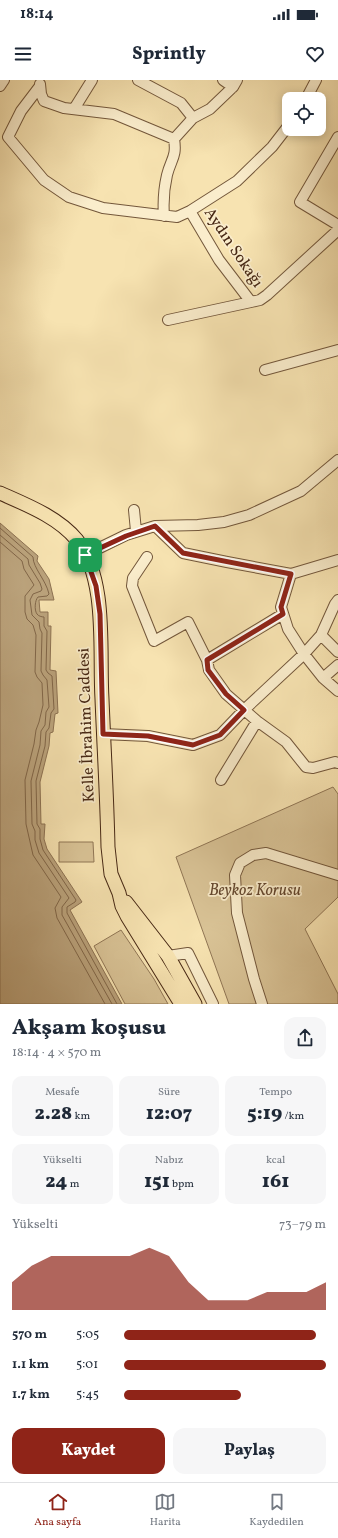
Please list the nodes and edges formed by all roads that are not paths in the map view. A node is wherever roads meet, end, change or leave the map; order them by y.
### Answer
1 (4, 80) edge
2 (92, 80) edge
3 (138, 80) edge
4 (223, 80) edge
5 (316, 80) edge
6 (40, 83) edge
7 (235, 84) edge
8 (0, 86) edge
9 (310, 92) edge
10 (74, 109) junction
11 (193, 118) junction
12 (282, 134) edge
13 (338, 137) edge
14 (174, 139) junction
15 (190, 212) junction
16 (164, 216) junction
17 (338, 226) edge
18 (338, 230) edge
19 (251, 302) junction
20 (168, 320) dead end
21 (338, 350) edge
22 (265, 370) dead end
23 (338, 460) edge
24 (0, 493) edge
25 (134, 510) dead end
26 (155, 526) junction
27 (136, 531) junction
28 (85, 555) junction
29 (147, 557) dead end
30 (338, 560) edge
31 (291, 574) junction
32 (338, 600) edge
33 (283, 614) junction
34 (321, 635) junction
35 (338, 652) edge
36 (304, 654) junction
37 (207, 660) junction
38 (338, 665) edge
39 (323, 678) junction
40 (338, 691) edge
41 (244, 710) junction
42 (257, 721) junction
43 (103, 734) junction
44 (338, 763) edge
45 (221, 780) dead end
46 (338, 875) edge
47 (119, 893) junction
48 (168, 956) junction
49 (181, 1004) edge
50 (195, 1004) edge
51 (212, 1004) edge
52 (262, 1004) edge

1 - 8 street
2 - 10 street
3 - 11 street
4 - 7 street
5 - 9 street
6 - 10 street
6 - 16 street
7 - 11 street
10 - 14 street
11 - 14 street
12 - 15 street
13 - 17 street
14 - 16 street
15 - 16 street
15 - 19 street, Aydın Sokağı
18 - 19 street, Aydın Sokağı
19 - 20 street, Aydın Sokağı
21 - 22 street
23 - 26 street
24 - 28 main road, Kelle İbrahim Caddesi
25 - 27 street
26 - 27 street
26 - 31 street
27 - 28 street
28 - 43 main road, Kelle İbrahim Caddesi
29 - 37 street
30 - 31 street
31 - 33 street
32 - 34 street
33 - 36 street
33 - 37 street
34 - 35 street
34 - 36 street
36 - 39 street
36 - 41 street
37 - 41 street
38 - 39 street
39 - 40 street
41 - 42 street
41 - 43 street
42 - 44 street
42 - 45 street
43 - 47 main road, Kelle İbrahim Caddesi
46 - 52 street
47 - 48 main road, Kelle İbrahim Caddesi
47 - 49 main road, Kelle İbrahim Caddesi
48 - 50 main road, Kelle İbrahim Caddesi
48 - 51 street

